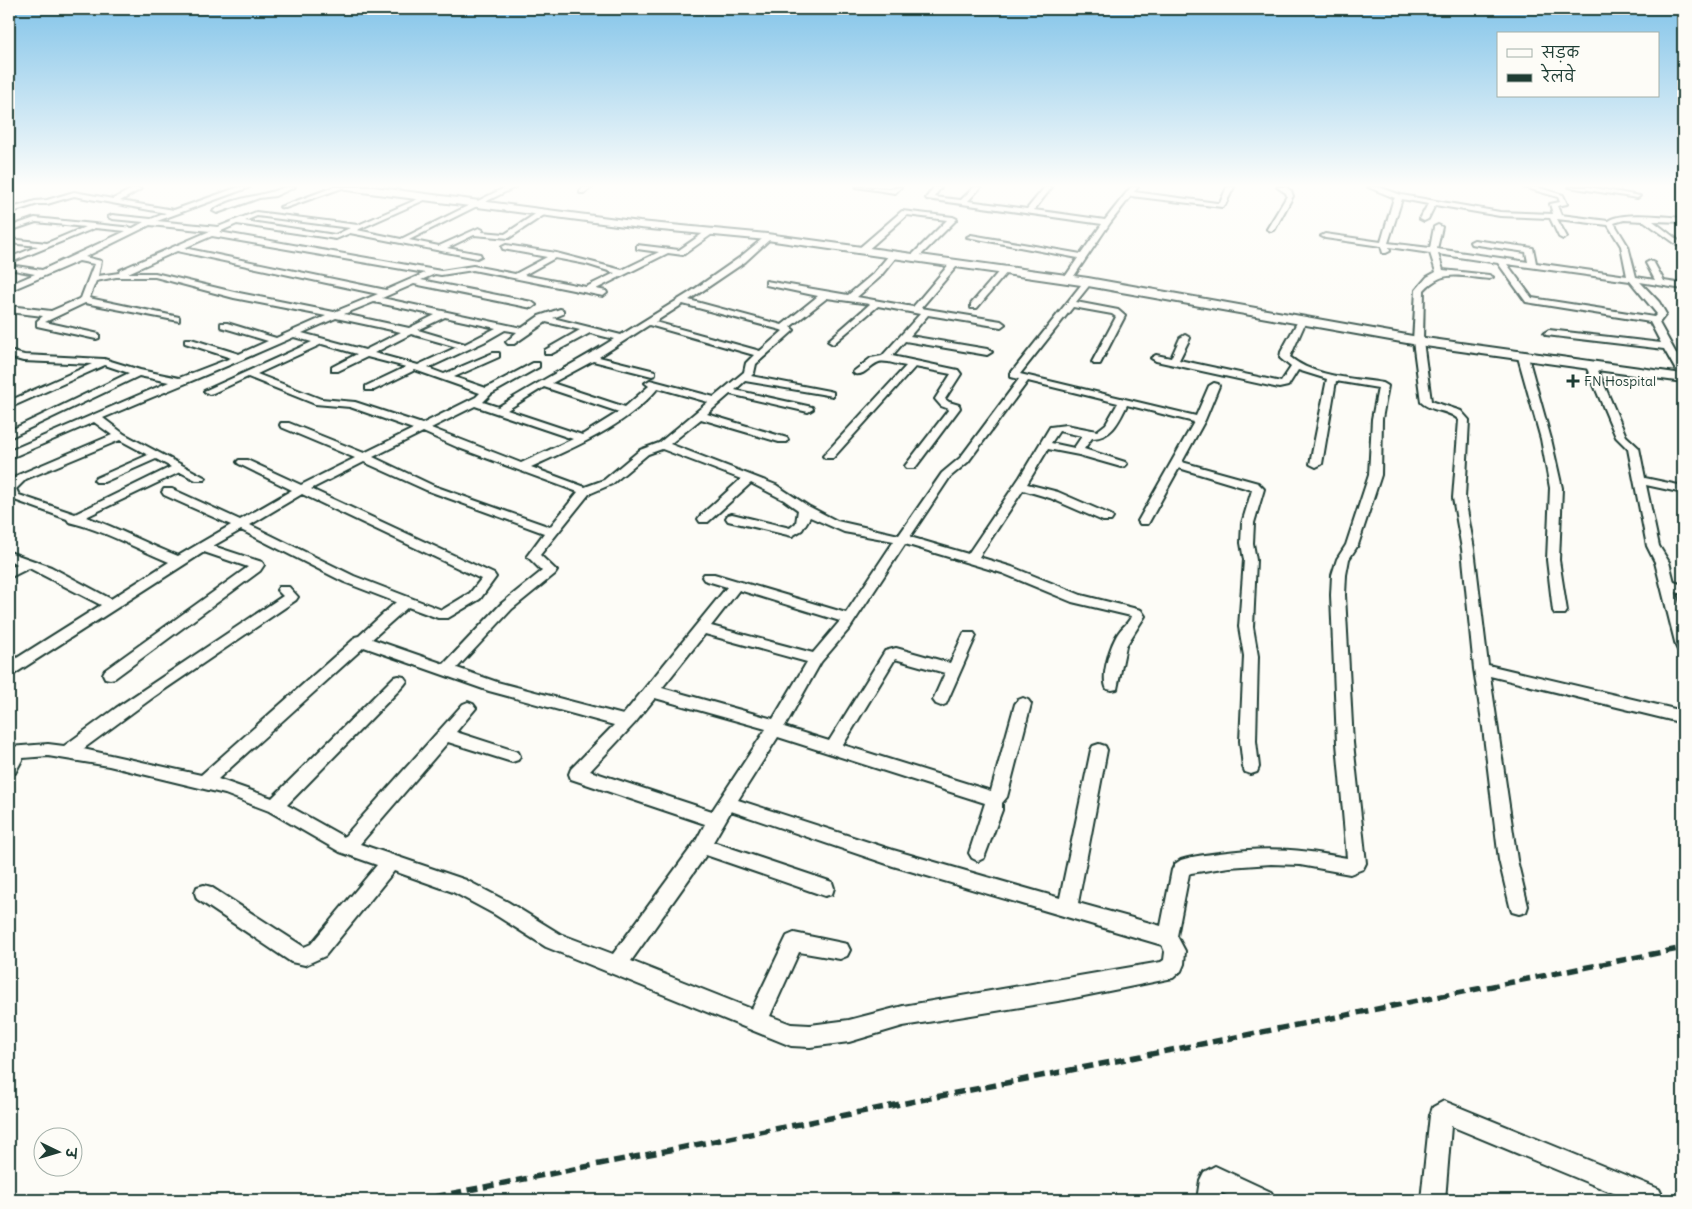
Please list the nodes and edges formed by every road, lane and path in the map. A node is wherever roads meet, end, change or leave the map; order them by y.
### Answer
1 (33, 243) edge
2 (52, 243) edge
3 (107, 243) edge
4 (186, 243) edge
5 (270, 243) edge
6 (413, 243) edge
7 (450, 243) edge
8 (695, 243) edge
9 (760, 243) edge
10 (810, 243) edge
11 (870, 243) edge
12 (927, 243) edge
13 (1007, 243) edge
14 (1093, 243) edge
15 (1380, 243) edge
16 (1434, 243) edge
17 (1484, 243) edge
18 (1623, 243) edge
19 (1384, 244) junction
20 (48, 245) junction
21 (506, 247) dead end
22 (640, 247) dead end
23 (175, 248) junction
24 (439, 249) junction
25 (1433, 250) junction
26 (861, 251) junction
27 (664, 252) junction
28 (1387, 252) dead end
29 (556, 255) junction
30 (477, 256) dead end
31 (893, 256) junction
32 (1084, 257) junction
33 (78, 258) junction
34 (912, 258) junction
35 (1500, 260) junction
36 (9, 262) edge
37 (1650, 263) dead end
38 (954, 264) junction
39 (1532, 265) junction
40 (9, 267) edge
41 (1004, 271) junction
42 (433, 272) junction
43 (1440, 272) junction
44 (43, 273) junction
45 (623, 273) junction
46 (112, 276) junction
47 (514, 277) junction
48 (1489, 277) dead end
49 (93, 279) junction
50 (1633, 279) junction
51 (1067, 280) junction
52 (412, 281) junction
53 (1088, 282) junction
54 (769, 283) dead end
55 (1661, 283) junction
56 (1683, 286) edge
57 (9, 288) edge
58 (589, 289) junction
59 (387, 293) junction
60 (603, 293) dead end
61 (826, 295) junction
62 (850, 298) junction
63 (86, 300) junction
64 (373, 300) junction
65 (681, 302) junction
66 (876, 303) junction
67 (1071, 304) junction
68 (532, 305) dead end
69 (974, 306) dead end
70 (9, 310) edge
71 (915, 310) junction
72 (560, 312) dead end
73 (926, 312) junction
74 (52, 314) junction
75 (442, 314) junction
76 (335, 315) junction
77 (542, 318) junction
78 (176, 319) dead end
79 (1656, 320) junction
80 (1302, 321) junction
81 (647, 322) junction
82 (1001, 324) dead end
83 (224, 326) dead end
84 (504, 327) junction
85 (784, 328) junction
86 (588, 330) junction
87 (523, 331) junction
88 (408, 332) junction
89 (1549, 333) dead end
90 (294, 334) junction
91 (96, 336) dead end
92 (621, 338) junction
93 (904, 338) junction
94 (1185, 338) dead end
95 (188, 341) dead end
96 (277, 341) junction
97 (322, 341) junction
98 (833, 341) dead end
99 (1418, 341) junction
100 (511, 342) dead end
101 (466, 347) junction
102 (1668, 347) junction
103 (548, 352) dead end
104 (987, 352) dead end
105 (365, 353) junction
106 (9, 354) edge
107 (762, 354) junction
108 (496, 355) dead end
109 (1523, 357) junction
110 (240, 358) junction
111 (590, 358) junction
112 (886, 358) junction
113 (1156, 358) dead end
114 (1174, 361) junction
115 (104, 362) junction
116 (1096, 362) dead end
117 (913, 364) junction
118 (536, 365) dead end
119 (1296, 366) junction
120 (1591, 366) junction
121 (416, 368) junction
122 (335, 369) dead end
123 (858, 372) dead end
124 (138, 373) junction
125 (249, 374) junction
126 (1683, 376) edge
127 (445, 377) junction
128 (1332, 377) junction
129 (744, 378) junction
130 (1025, 378) junction
131 (180, 381) junction
132 (652, 382) junction
133 (543, 383) junction
134 (1214, 386) dead end
135 (370, 388) dead end
136 (209, 391) dead end
137 (728, 391) junction
138 (487, 392) junction
139 (830, 394) dead end
140 (716, 401) junction
141 (474, 402) junction
142 (1124, 402) junction
143 (9, 405) edge
144 (808, 409) dead end
145 (500, 410) junction
146 (627, 411) junction
147 (699, 415) junction
148 (94, 417) junction
149 (1200, 420) junction
150 (285, 425) dead end
151 (422, 428) junction
152 (1088, 434) junction
153 (9, 435) edge
154 (120, 436) junction
155 (583, 439) junction
156 (783, 440) dead end
157 (663, 445) junction
158 (1044, 445) junction
159 (1078, 452) junction
160 (9, 455) edge
161 (156, 455) junction
162 (829, 456) dead end
163 (364, 457) junction
164 (243, 462) dead end
165 (1121, 464) dead end
166 (1177, 464) junction
167 (1316, 464) dead end
168 (911, 466) dead end
169 (180, 467) junction
170 (522, 467) junction
171 (200, 478) dead end
172 (749, 478) junction
173 (100, 480) dead end
174 (1640, 480) junction
175 (1020, 486) junction
176 (302, 489) junction
177 (1683, 489) edge
178 (586, 491) junction
179 (168, 492) dead end
180 (804, 509) junction
181 (704, 518) dead end
182 (732, 518) dead end
183 (1108, 518) dead end
184 (73, 519) junction
185 (1144, 521) dead end
186 (240, 525) junction
187 (552, 532) junction
188 (902, 539) junction
189 (203, 547) junction
190 (9, 556) edge
191 (972, 558) junction
192 (179, 561) junction
193 (28, 564) junction
194 (9, 574) edge
195 (709, 577) dead end
196 (736, 585) junction
197 (1668, 586) junction
198 (284, 590) dead end
199 (1683, 590) edge
200 (406, 601) junction
201 (112, 605) junction
202 (1560, 611) dead end
203 (849, 618) junction
204 (702, 628) junction
205 (969, 636) dead end
206 (360, 640) junction
207 (1683, 646) edge
208 (816, 659) junction
209 (1480, 669) junction
210 (9, 670) edge
211 (447, 670) junction
212 (954, 670) junction
213 (110, 674) dead end
214 (399, 681) dead end
215 (1112, 685) dead end
216 (651, 691) junction
217 (941, 700) dead end
218 (1023, 704) dead end
219 (468, 708) dead end
220 (1683, 717) edge
221 (629, 719) junction
222 (775, 728) junction
223 (445, 734) junction
224 (832, 749) junction
225 (1099, 750) dead end
226 (13, 752) edge
227 (68, 753) junction
228 (512, 756) dead end
229 (1251, 767) dead end
230 (9, 768) edge
231 (204, 782) junction
232 (994, 798) junction
233 (727, 803) junction
234 (275, 806) junction
235 (716, 820) junction
236 (702, 846) junction
237 (346, 847) junction
238 (978, 853) dead end
239 (390, 863) junction
240 (824, 888) dead end
241 (204, 894) dead end
242 (1519, 906) dead end
243 (1067, 909) junction
244 (1167, 935) junction
245 (840, 950) dead end
246 (617, 965) junction
247 (757, 1021) junction
248 (1651, 1197) dead end
249 (1209, 1200) edge
250 (1263, 1200) edge
251 (1433, 1200) edge

1 - 20 street
2 - 20 street
3 - 33 street
4 - 23 street
5 - 42 street
6 - 24 street
7 - 24 street
8 - 27 street
9 - 65 street
10 - 26 street
11 - 26 street
12 - 34 street
13 - 32 street
14 - 32 street
15 - 19 street
16 - 25 street
17 - 39 street
18 - 50 street
19 - 25 street
19 - 28 street
20 - 36 street
21 - 29 street
22 - 27 street
23 - 46 street
23 - 59 street
24 - 30 street
25 - 35 street
25 - 43 street
26 - 31 street
27 - 45 street
29 - 45 street
29 - 47 street
31 - 34 street
31 - 62 street
32 - 51 street
33 - 44 street
33 - 49 street
34 - 38 street
35 - 39 street
35 - 79 street
37 - 55 street
38 - 41 street
38 - 71 street
39 - 50 street
40 - 44 street
41 - 51 street
41 - 69 street
42 - 47 street
42 - 52 street
43 - 48 street
43 - 99 street
44 - 57 street
45 - 58 street
46 - 49 street
46 - 76 street
47 - 58 street
49 - 63 street
50 - 55 street
50 - 79 street
51 - 53 street
52 - 59 street
52 - 68 street
53 - 67 street
53 - 80 street
54 - 61 street
55 - 56 street
58 - 60 street
59 - 64 street
61 - 62 street
61 - 85 street
62 - 66 street
63 - 74 street
63 - 78 street
64 - 75 street
64 - 76 street
65 - 81 street
65 - 85 street
66 - 71 street
66 - 98 street
67 - 116 street
67 - 130 street
70 - 74 street
71 - 73 street
72 - 77 street
73 - 82 street
73 - 93 street
74 - 91 street
75 - 84 street
75 - 88 street
76 - 88 street
76 - 90 street
77 - 86 street
77 - 87 street
79 - 102 street
80 - 99 street
80 - 119 street
81 - 92 street
81 - 107 street
83 - 96 street
84 - 87 street
84 - 101 street
85 - 107 street
86 - 92 street
86 - 103 street
87 - 100 street
88 - 101 street
88 - 105 street
89 - 102 street
90 - 96 street
90 - 97 street
92 - 111 street
93 - 104 street
93 - 112 street
94 - 114 street
95 - 110 street
96 - 110 street
97 - 105 street
97 - 125 street
99 - 109 street
99 - 209 street
101 - 121 street
102 - 126 street
105 - 121 street
105 - 122 street
106 - 115 street
107 - 129 street
108 - 127 street
109 - 120 street
109 - 202 street
110 - 131 street
111 - 132 street
111 - 133 street
112 - 117 street
112 - 123 street
113 - 114 street
114 - 119 street
115 - 124 street
115 - 143 street
117 - 162 street
117 - 168 street
118 - 138 street
119 - 128 street
120 - 126 street
120 - 174 street
121 - 127 street
121 - 135 street
124 - 131 street
124 - 153 street
125 - 136 street
125 - 151 street
127 - 138 street
128 - 167 street
128 - 244 street
129 - 137 street
129 - 139 street
130 - 142 street
130 - 188 street
131 - 148 street
132 - 140 street
132 - 146 street
133 - 145 street
133 - 146 street
134 - 149 street
137 - 140 street
137 - 144 street
138 - 141 street
140 - 147 street
141 - 145 street
141 - 151 street
142 - 149 street
142 - 152 street
145 - 155 street
146 - 155 street
147 - 156 street
147 - 157 street
148 - 154 street
148 - 160 street
149 - 166 street
150 - 163 street
151 - 163 street
151 - 170 street
152 - 158 street
152 - 159 street
154 - 161 street
154 - 184 street
155 - 170 street
157 - 172 street
157 - 178 street
158 - 159 street
158 - 175 street
159 - 165 street
161 - 169 street
161 - 173 street
163 - 176 street
163 - 187 street
164 - 176 street
166 - 185 street
166 - 229 street
169 - 171 street
169 - 184 street
170 - 178 street
172 - 180 street
172 - 181 street
174 - 177 street
174 - 197 street
175 - 183 street
175 - 191 street
176 - 186 street
176 - 200 street
178 - 187 street
179 - 186 street
180 - 182 street
180 - 188 street
184 - 192 street
186 - 189 street
186 - 200 street
187 - 211 street
188 - 191 street
188 - 203 street
189 - 192 street
189 - 213 street
190 - 193 street
191 - 215 street
192 - 201 street
193 - 194 street
193 - 201 street
195 - 196 street
196 - 203 street
196 - 204 street
197 - 199 street
197 - 207 street
198 - 227 street
200 - 206 street
201 - 210 street
203 - 208 street
204 - 208 street
204 - 216 street
205 - 212 street
206 - 211 street
206 - 231 street
208 - 222 street
209 - 220 street
209 - 242 street
211 - 221 street
212 - 217 street
212 - 224 street
214 - 234 street
216 - 221 street
216 - 222 street
218 - 232 street
219 - 223 street
221 - 235 street
222 - 224 street
222 - 233 street
223 - 228 street
223 - 237 street
224 - 232 street
225 - 243 street
226 - 227 street
226 - 230 street
227 - 231 street
231 - 234 street
232 - 238 street
233 - 235 street
233 - 243 street
234 - 237 street
235 - 236 street
236 - 240 street
236 - 246 street
237 - 239 street
239 - 241 street
239 - 246 street
243 - 244 street
244 - 247 street
245 - 247 street
246 - 247 street
248 - 251 street
249 - 250 street

